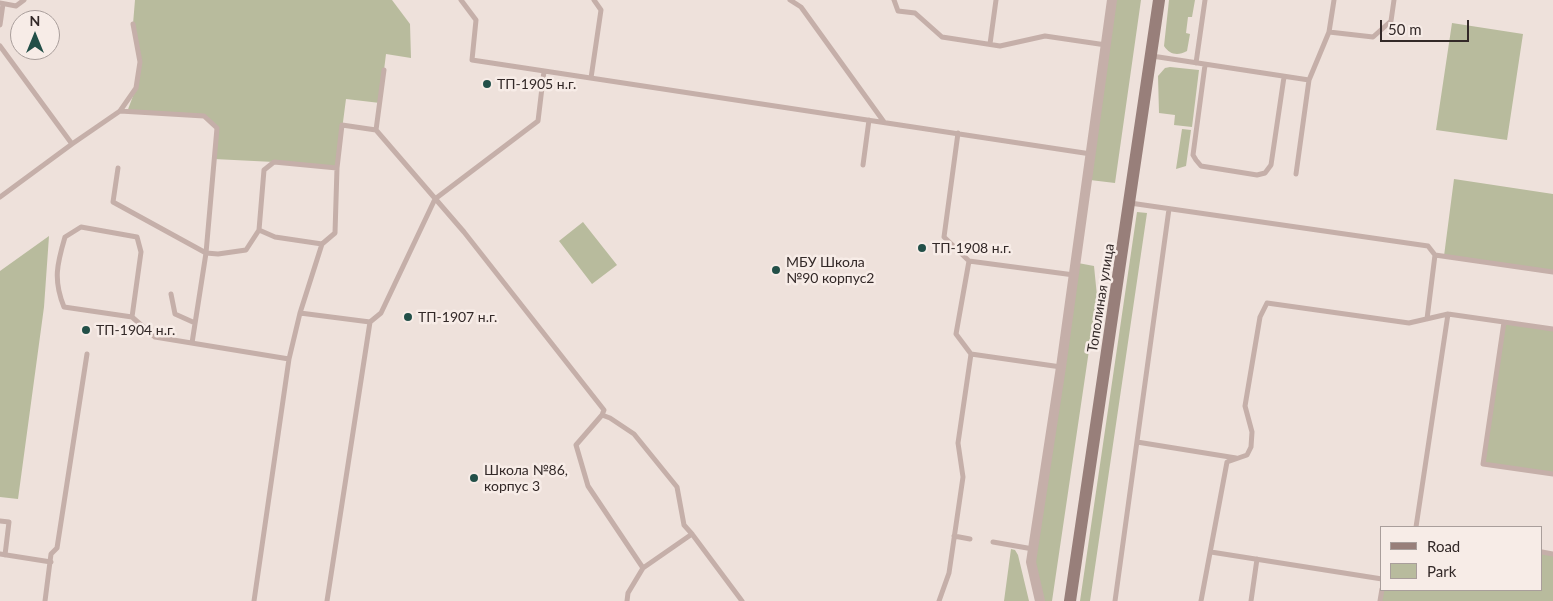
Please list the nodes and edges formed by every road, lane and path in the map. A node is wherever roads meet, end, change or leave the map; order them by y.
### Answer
1 (24, 0) edge
2 (461, 0) edge
3 (594, 0) edge
4 (790, 0) edge
5 (894, 0) edge
6 (996, 0) edge
7 (1112, 0) edge
8 (1159, 0) edge
9 (1205, 0) edge
10 (1334, 0) edge
11 (1394, 0) edge
12 (2, 4) edge
13 (133, 24) dead end
14 (0, 25) edge
15 (1329, 32) junction
16 (990, 44) junction
17 (1106, 45) junction
18 (0, 46) edge
19 (1151, 56) junction
20 (1196, 63) junction
21 (1205, 65) junction
22 (384, 70) dead end
23 (544, 72) junction
24 (1284, 77) junction
25 (591, 78) junction
26 (1309, 80) junction
27 (120, 111) junction
28 (869, 120) junction
29 (884, 122) junction
30 (376, 130) junction
31 (958, 133) junction
32 (72, 144) junction
33 (1091, 154) junction
34 (863, 165) dead end
35 (118, 168) dead end
36 (337, 168) junction
37 (1296, 174) dead end
38 (0, 197) edge
39 (435, 199) junction
40 (1130, 203) junction
41 (1169, 209) junction
42 (259, 230) junction
43 (322, 244) junction
44 (206, 252) junction
45 (1435, 255) junction
46 (969, 261) junction
47 (1553, 272) edge
48 (1074, 275) junction
49 (170, 294) dead end
50 (300, 313) junction
51 (1448, 314) junction
52 (132, 316) junction
53 (1427, 319) junction
54 (370, 322) junction
55 (1504, 322) junction
56 (195, 324) junction
57 (1553, 329) edge
58 (192, 342) junction
59 (87, 354) dead end
60 (971, 354) junction
61 (289, 358) junction
62 (1061, 368) junction
63 (602, 415) junction
64 (1137, 442) junction
65 (1237, 458) junction
66 (1553, 474) edge
67 (0, 521) edge
68 (1416, 526) edge
69 (692, 534) junction
70 (954, 536) junction
71 (970, 539) dead end
72 (993, 542) dead end
73 (1033, 549) junction
74 (1211, 552) junction
75 (2, 555) edge
76 (1257, 560) junction
77 (51, 562) junction
78 (643, 568) junction
79 (1380, 579) edge
80 (45, 601) edge
81 (254, 601) edge
82 (327, 601) edge
83 (627, 601) edge
84 (742, 601) edge
85 (939, 601) edge
86 (1040, 601) edge
87 (1070, 601) edge
88 (1115, 601) edge
89 (1201, 601) edge
90 (1251, 601) edge

1 - 12 lane
2 - 23 lane
3 - 25 lane
4 - 29 lane
5 - 16 lane
6 - 16 lane
7 - 17 street
8 - 19 main road, Тополиная улица
9 - 20 lane
10 - 15 lane
11 - 15 lane
12 - 14 lane
13 - 27 lane
15 - 26 lane
16 - 17 lane
17 - 33 street
18 - 32 lane
19 - 20 lane
19 - 40 main road, Тополиная улица
20 - 21 lane
21 - 24 lane
21 - 24 lane
22 - 30 lane
23 - 25 lane
23 - 39 lane
24 - 26 lane
25 - 28 lane
26 - 37 lane
27 - 32 lane
27 - 44 lane
28 - 29 lane
28 - 34 lane
29 - 31 lane
30 - 36 lane
30 - 39 lane
31 - 33 lane
31 - 46 lane
32 - 38 lane
33 - 48 street
35 - 44 lane
36 - 42 lane
36 - 43 lane
39 - 54 lane
39 - 63 lane
40 - 41 lane
40 - 87 main road, Тополиная улица
41 - 45 lane
41 - 64 lane
42 - 43 lane
42 - 44 lane
43 - 50 lane
44 - 56 lane
45 - 47 lane
45 - 53 lane
46 - 48 lane
46 - 60 lane
48 - 62 street
49 - 56 lane
50 - 54 lane
50 - 61 lane
51 - 53 lane
51 - 55 lane
51 - 68 lane
52 - 52 lane
52 - 58 lane
53 - 65 lane
54 - 82 lane
55 - 57 lane
55 - 66 lane
56 - 58 lane
58 - 61 lane
59 - 77 lane
60 - 62 lane
60 - 70 lane
61 - 81 lane
62 - 73 street
63 - 69 lane
63 - 78 lane
64 - 65 lane
64 - 88 lane
65 - 74 lane
67 - 75 lane
69 - 78 lane
69 - 84 lane
70 - 71 lane
70 - 85 lane
72 - 73 lane
73 - 86 street
74 - 76 lane
74 - 89 lane
75 - 77 lane
76 - 79 lane
76 - 90 lane
77 - 80 lane
78 - 83 lane

